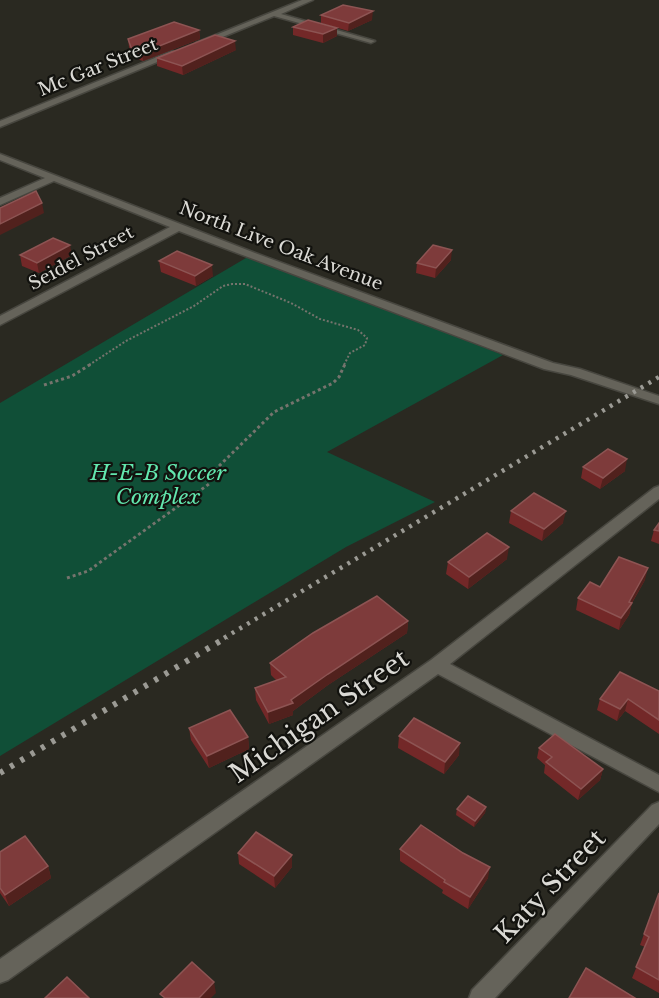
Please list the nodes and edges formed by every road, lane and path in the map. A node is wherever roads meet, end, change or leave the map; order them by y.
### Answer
1 (309, 0) edge
2 (274, 14) junction
3 (371, 41) dead end
4 (0, 124) edge
5 (0, 157) edge
6 (53, 178) junction
7 (0, 202) edge
8 (178, 227) junction
9 (0, 321) edge
10 (549, 366) junction
11 (44, 385) dead end
12 (659, 400) edge
13 (659, 406) edge
14 (659, 491) edge
15 (67, 578) dead end
16 (437, 665) junction
17 (659, 784) edge
18 (659, 811) edge
19 (0, 972) edge
20 (480, 998) edge

1 - 2 street, Mc Gar Street
2 - 3 street
2 - 4 street, Mc Gar Street
5 - 6 street, North Live Oak Avenue
6 - 7 street
6 - 8 street, North Live Oak Avenue
8 - 9 street, Seidel Street
8 - 10 street, North Live Oak Avenue
10 - 12 street, North Live Oak Avenue
10 - 13 street, North Live Oak Avenue
11 - 15 path
14 - 16 street, Michigan Street
16 - 17 street
16 - 19 street, Michigan Street
18 - 20 street, Katy Street

